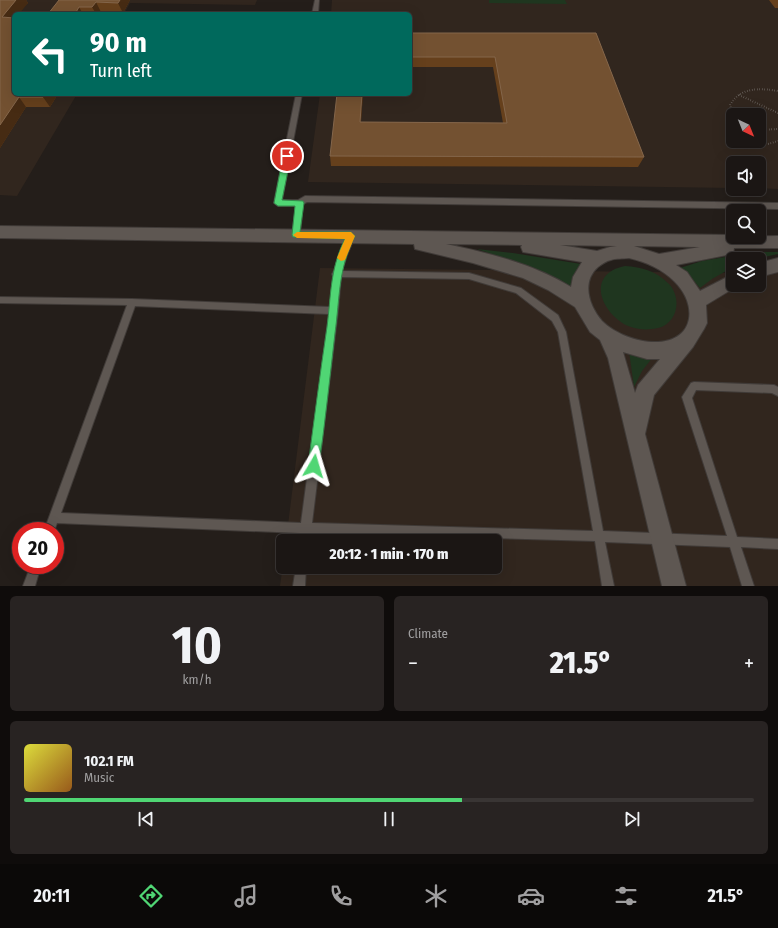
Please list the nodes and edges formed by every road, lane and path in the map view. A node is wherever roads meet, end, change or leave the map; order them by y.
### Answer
1 (318, 0) edge
2 (315, 12) edge
3 (778, 91) edge
4 (738, 94) junction
5 (299, 96) edge
6 (731, 108) edge
7 (778, 112) edge
8 (778, 129) edge
9 (766, 130) edge
10 (778, 141) edge
11 (766, 143) edge
12 (300, 203) junction
13 (778, 206) edge
14 (0, 232) edge
15 (296, 235) junction
16 (351, 236) junction
17 (469, 238) junction
18 (771, 242) edge
19 (598, 258) junction
20 (659, 261) junction
21 (778, 265) edge
22 (766, 268) edge
23 (336, 274) junction
24 (726, 284) edge
25 (0, 300) edge
26 (132, 302) junction
27 (581, 302) junction
28 (697, 302) junction
29 (334, 311) junction
30 (606, 334) junction
31 (687, 341) junction
32 (778, 392) edge
33 (636, 437) junction
34 (54, 518) junction
35 (52, 522) edge
36 (305, 528) junction
37 (305, 534) edge
38 (599, 537) junction
39 (662, 538) junction
40 (733, 542) junction
41 (778, 544) edge
42 (33, 574) edge
43 (300, 574) edge
44 (29, 586) edge
45 (299, 586) edge
46 (608, 586) edge
47 (674, 586) edge
48 (748, 586) edge

1 - 2 lane
3 - 4 path
4 - 6 path
4 - 7 path
5 - 12 lane
8 - 9 path
10 - 11 path
12 - 13 lane
12 - 15 lane
14 - 15 street
15 - 16 street
16 - 17 street
16 - 23 lane
16 - 27 street
17 - 18 street
17 - 19 street
18 - 20 street
19 - 20 street
19 - 27 street
20 - 28 street
21 - 22 street
23 - 29 lane
23 - 38 lane
24 - 28 street
25 - 26 lane
26 - 29 lane
26 - 34 lane
27 - 30 street
28 - 31 street
29 - 36 lane
30 - 31 street
30 - 33 street
31 - 33 street
32 - 40 lane
33 - 39 street
34 - 35 lane
34 - 36 lane
36 - 37 lane
36 - 38 lane
38 - 39 lane
38 - 46 lane
39 - 40 lane
39 - 47 street
40 - 41 lane
40 - 48 lane
42 - 44 lane
43 - 45 lane

